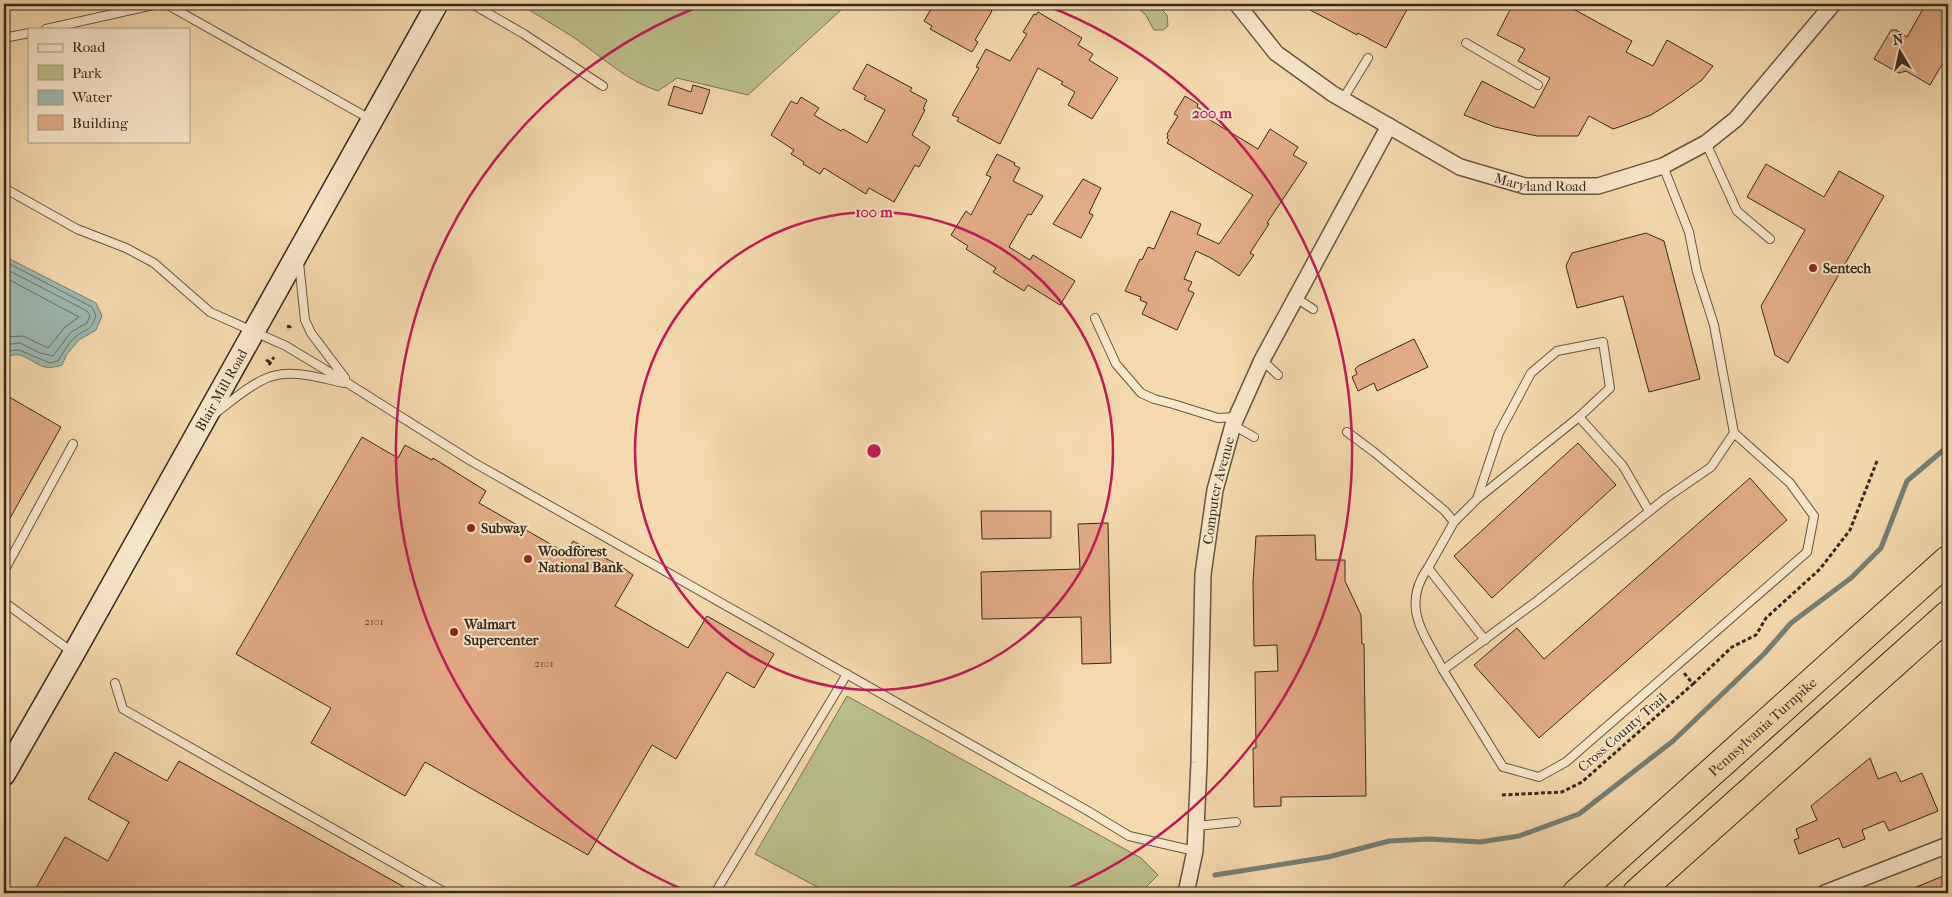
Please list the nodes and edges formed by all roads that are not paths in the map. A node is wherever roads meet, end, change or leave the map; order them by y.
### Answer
1 (158, 4) edge
2 (166, 4) edge
3 (437, 4) edge
4 (472, 4) edge
5 (1237, 4) edge
6 (1833, 4) edge
7 (50, 28) edge
8 (28, 33) edge
9 (4, 38) edge
10 (1466, 42) dead end
11 (1368, 58) dead end
12 (1538, 85) dead end
13 (603, 86) dead end
14 (1343, 99) junction
15 (372, 120) junction
16 (1389, 126) junction
17 (1706, 143) junction
18 (1663, 166) junction
19 (4, 188) edge
20 (1770, 239) dead end
21 (298, 251) junction
22 (1296, 298) junction
23 (1313, 309) dead end
24 (1095, 318) dead end
25 (252, 332) junction
26 (1262, 360) junction
27 (1278, 375) dead end
28 (349, 384) junction
29 (1578, 417) junction
30 (1235, 421) junction
31 (202, 423) junction
32 (1347, 432) dead end
33 (1734, 432) junction
34 (1254, 437) dead end
35 (73, 444) dead end
36 (1477, 499) junction
37 (1650, 511) junction
38 (1454, 522) junction
39 (1948, 560) edge
40 (1428, 568) junction
41 (4, 571) edge
42 (4, 602) edge
43 (1948, 615) edge
44 (1485, 640) junction
45 (74, 653) junction
46 (1443, 670) junction
47 (847, 674) junction
48 (114, 683) dead end
49 (6, 766) edge
50 (1236, 822) dead end
51 (1196, 826) junction
52 (1948, 845) edge
53 (1194, 851) junction
54 (446, 893) edge
55 (715, 893) edge
56 (1186, 893) edge
57 (1577, 893) edge
58 (1637, 893) edge
59 (1826, 893) edge

1 - 7 lane
2 - 15 lane
3 - 15 main road, Blair Mill Road
4 - 13 lane
5 - 14 street, Maryland Road
6 - 17 street, Maryland Road
8 - 9 lane
10 - 12 lane
11 - 14 lane
14 - 16 street, Maryland Road
15 - 21 main road, Blair Mill Road
16 - 18 street, Maryland Road
16 - 22 street, Computer Avenue
17 - 18 street, Maryland Road
17 - 20 lane
18 - 33 lane
19 - 25 lane
21 - 25 main road, Blair Mill Road
21 - 28 lane
22 - 23 lane
22 - 26 street, Computer Avenue
24 - 30 lane
25 - 28 lane
25 - 31 main road, Blair Mill Road
26 - 27 lane
26 - 30 street, Computer Avenue
28 - 31 lane
28 - 47 lane
29 - 36 lane
29 - 36 lane
29 - 37 lane
30 - 34 lane
30 - 51 street, Computer Avenue
31 - 45 main road, Blair Mill Road
32 - 38 lane
33 - 37 lane
33 - 46 lane
35 - 41 lane
36 - 38 lane
37 - 44 lane
38 - 40 lane
39 - 57 highway, Pennsylvania Turnpike
40 - 44 lane
40 - 46 lane
42 - 45 lane
43 - 58 highway
44 - 46 lane
45 - 49 main road, Blair Mill Road
47 - 53 lane
47 - 55 lane
48 - 54 lane
50 - 51 lane
51 - 53 street, Computer Avenue
52 - 59 street
53 - 56 street, Computer Avenue

